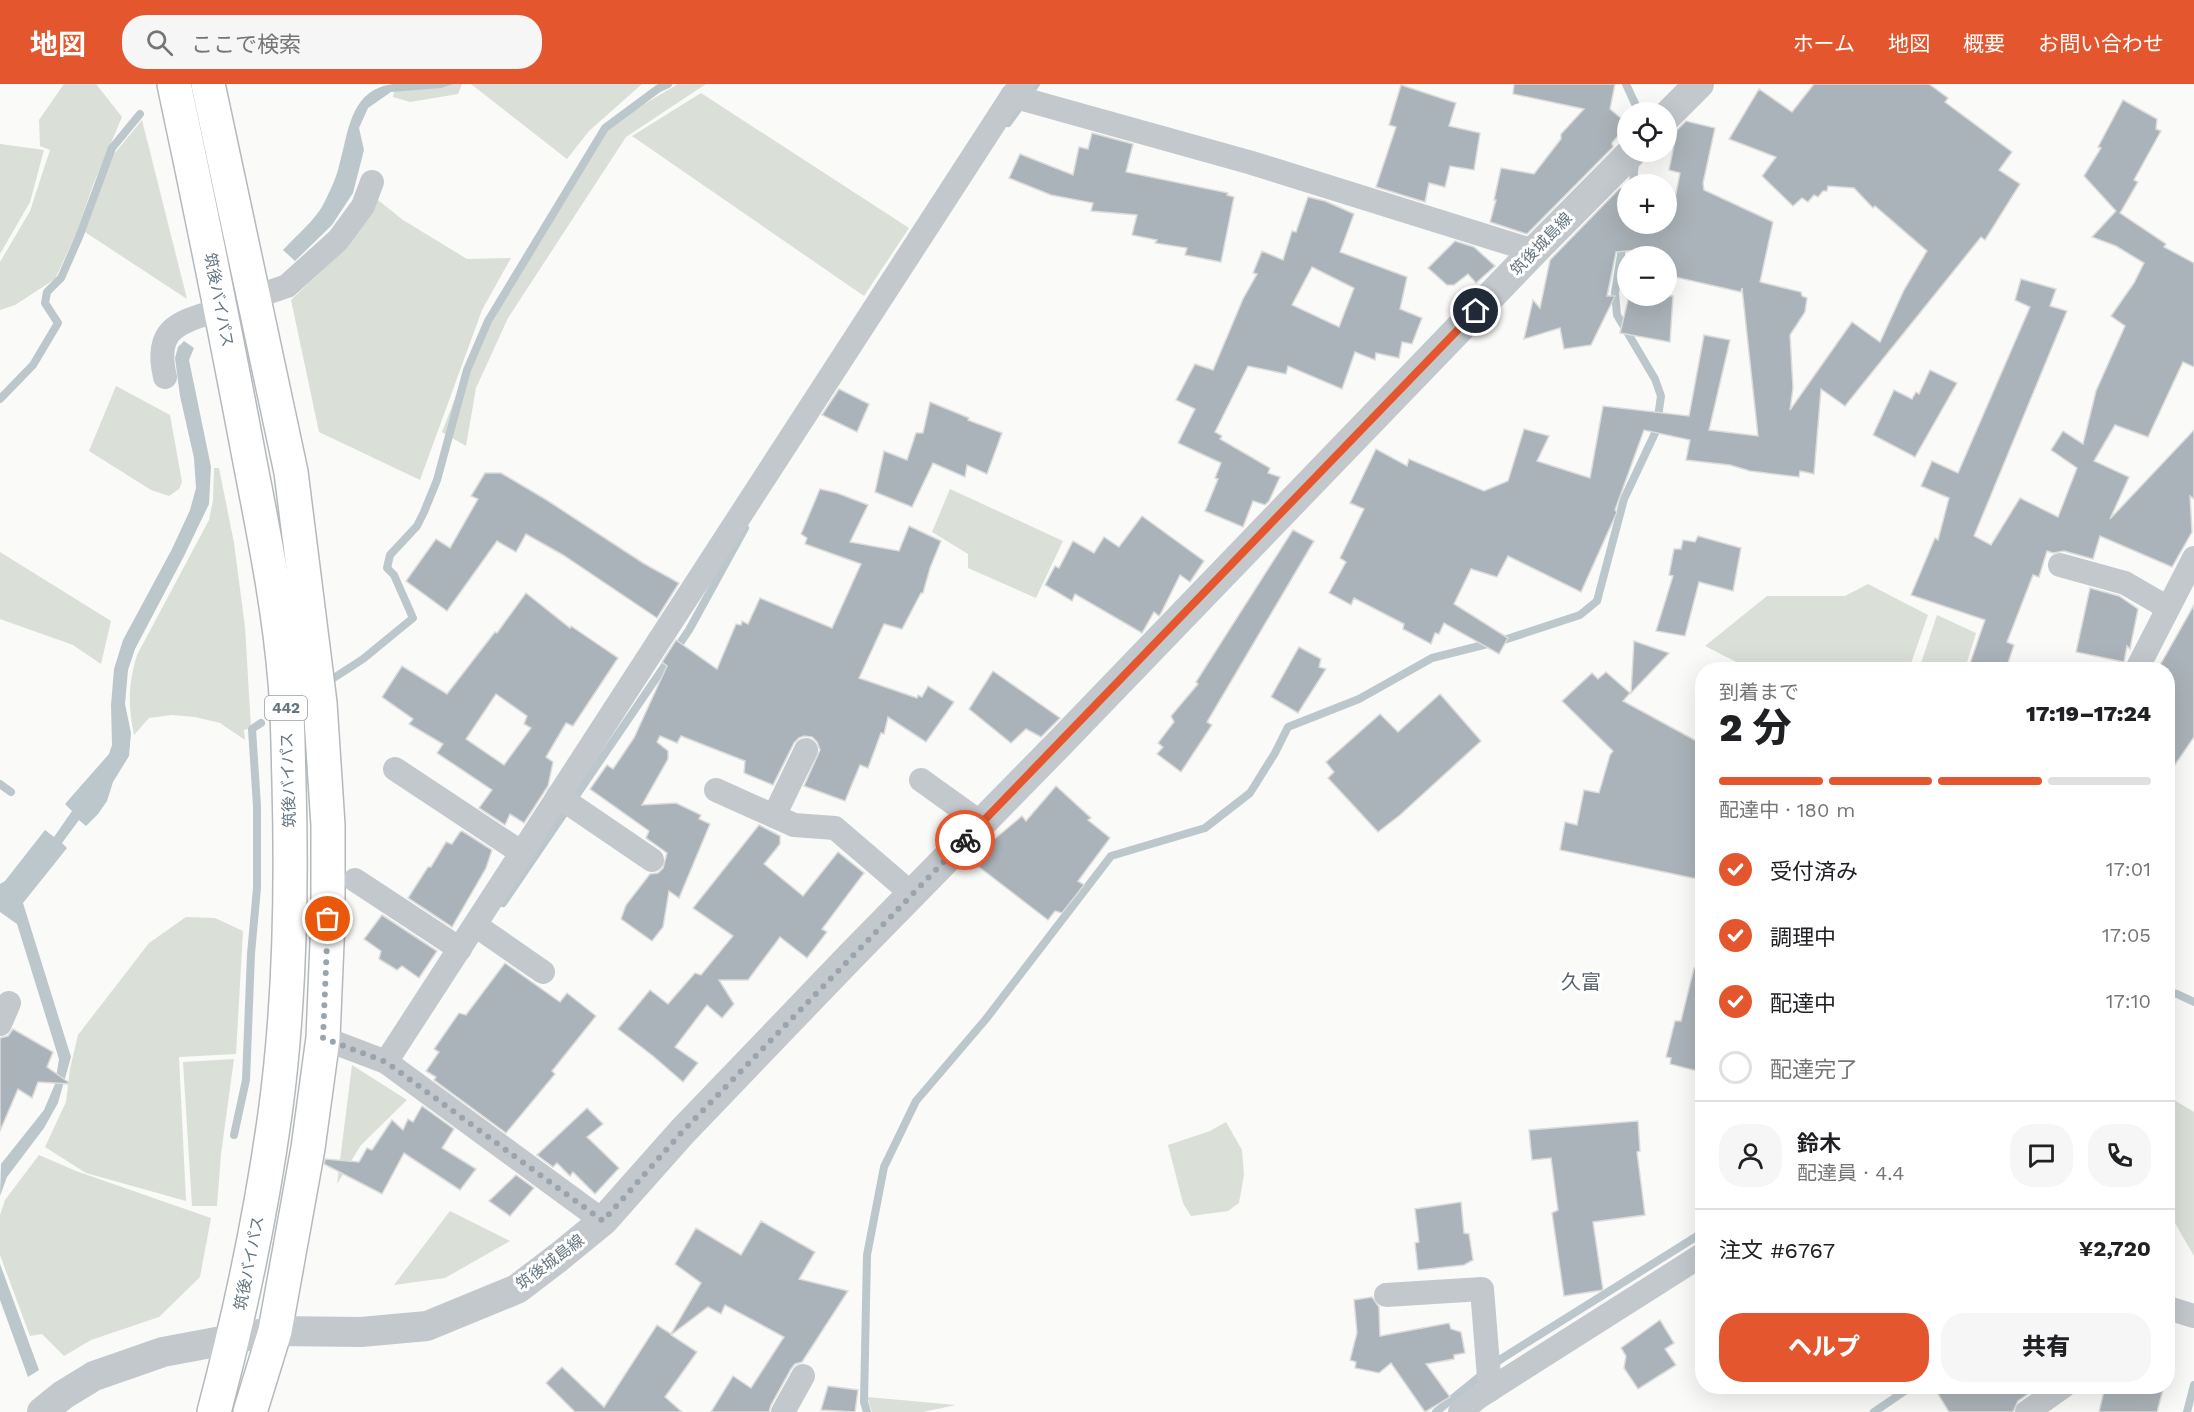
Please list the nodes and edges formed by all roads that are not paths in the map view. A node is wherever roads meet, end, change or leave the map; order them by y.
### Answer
1 (174, 84) edge
2 (208, 84) edge
3 (1699, 84) edge
4 (1017, 90) edge
5 (1677, 106) edge
6 (1622, 162) edge
7 (372, 182) dead end
8 (1533, 251) junction
9 (255, 297) junction
10 (222, 309) junction
11 (165, 377) dead end
12 (291, 472) junction
13 (253, 479) junction
14 (2194, 558) edge
15 (2060, 565) dead end
16 (2187, 591) edge
17 (2168, 608) junction
18 (2141, 662) edge
19 (806, 750) dead end
20 (395, 769) dead end
21 (921, 780) dead end
22 (716, 790) dead end
23 (558, 796) junction
24 (774, 816) junction
25 (981, 823) junction
26 (522, 853) junction
27 (652, 860) dead end
28 (355, 880) dead end
29 (912, 894) junction
30 (475, 925) junction
31 (460, 949) junction
32 (543, 972) dead end
33 (323, 1038) junction
34 (386, 1062) junction
35 (603, 1221) junction
36 (1695, 1259) edge
37 (1386, 1295) dead end
38 (2175, 1310) edge
39 (2194, 1316) edge
40 (275, 1331) junction
41 (234, 1339) junction
42 (803, 1376) dead end
43 (1490, 1390) junction
44 (2053, 1394) edge
45 (42, 1412) edge
46 (214, 1412) edge
47 (250, 1412) edge
48 (783, 1412) edge
49 (1460, 1412) edge
50 (2027, 1412) edge

1 - 10 highway, 筑後バイパス / 442
2 - 9 highway, 442
3 - 5 street
4 - 8 street
4 - 23 street
6 - 8 street, 筑後城島線
7 - 9 street
8 - 25 street, 筑後城島線
9 - 12 highway, 442
10 - 11 street
10 - 13 highway, 筑後バイパス / 442
12 - 13 highway
12 - 33 highway, 442
13 - 41 highway, 筑後バイパス / 442
14 - 16 street
15 - 17 street
16 - 17 street
17 - 18 street
19 - 24 street
20 - 26 street
21 - 25 street
22 - 24 street
23 - 26 street
23 - 27 street
24 - 29 street
25 - 29 street, 筑後城島線
26 - 30 street
28 - 31 street
29 - 35 street, 筑後城島線
30 - 31 street
30 - 32 street
31 - 34 street
33 - 34 street
33 - 40 highway, 442
34 - 35 street
35 - 40 street, 筑後城島線
36 - 43 street
37 - 43 street
38 - 39 street
40 - 41 street, 筑後城島線
40 - 47 highway, 442
41 - 45 street, 筑後城島線
41 - 46 highway, 442
42 - 48 street
43 - 49 street
44 - 50 street

